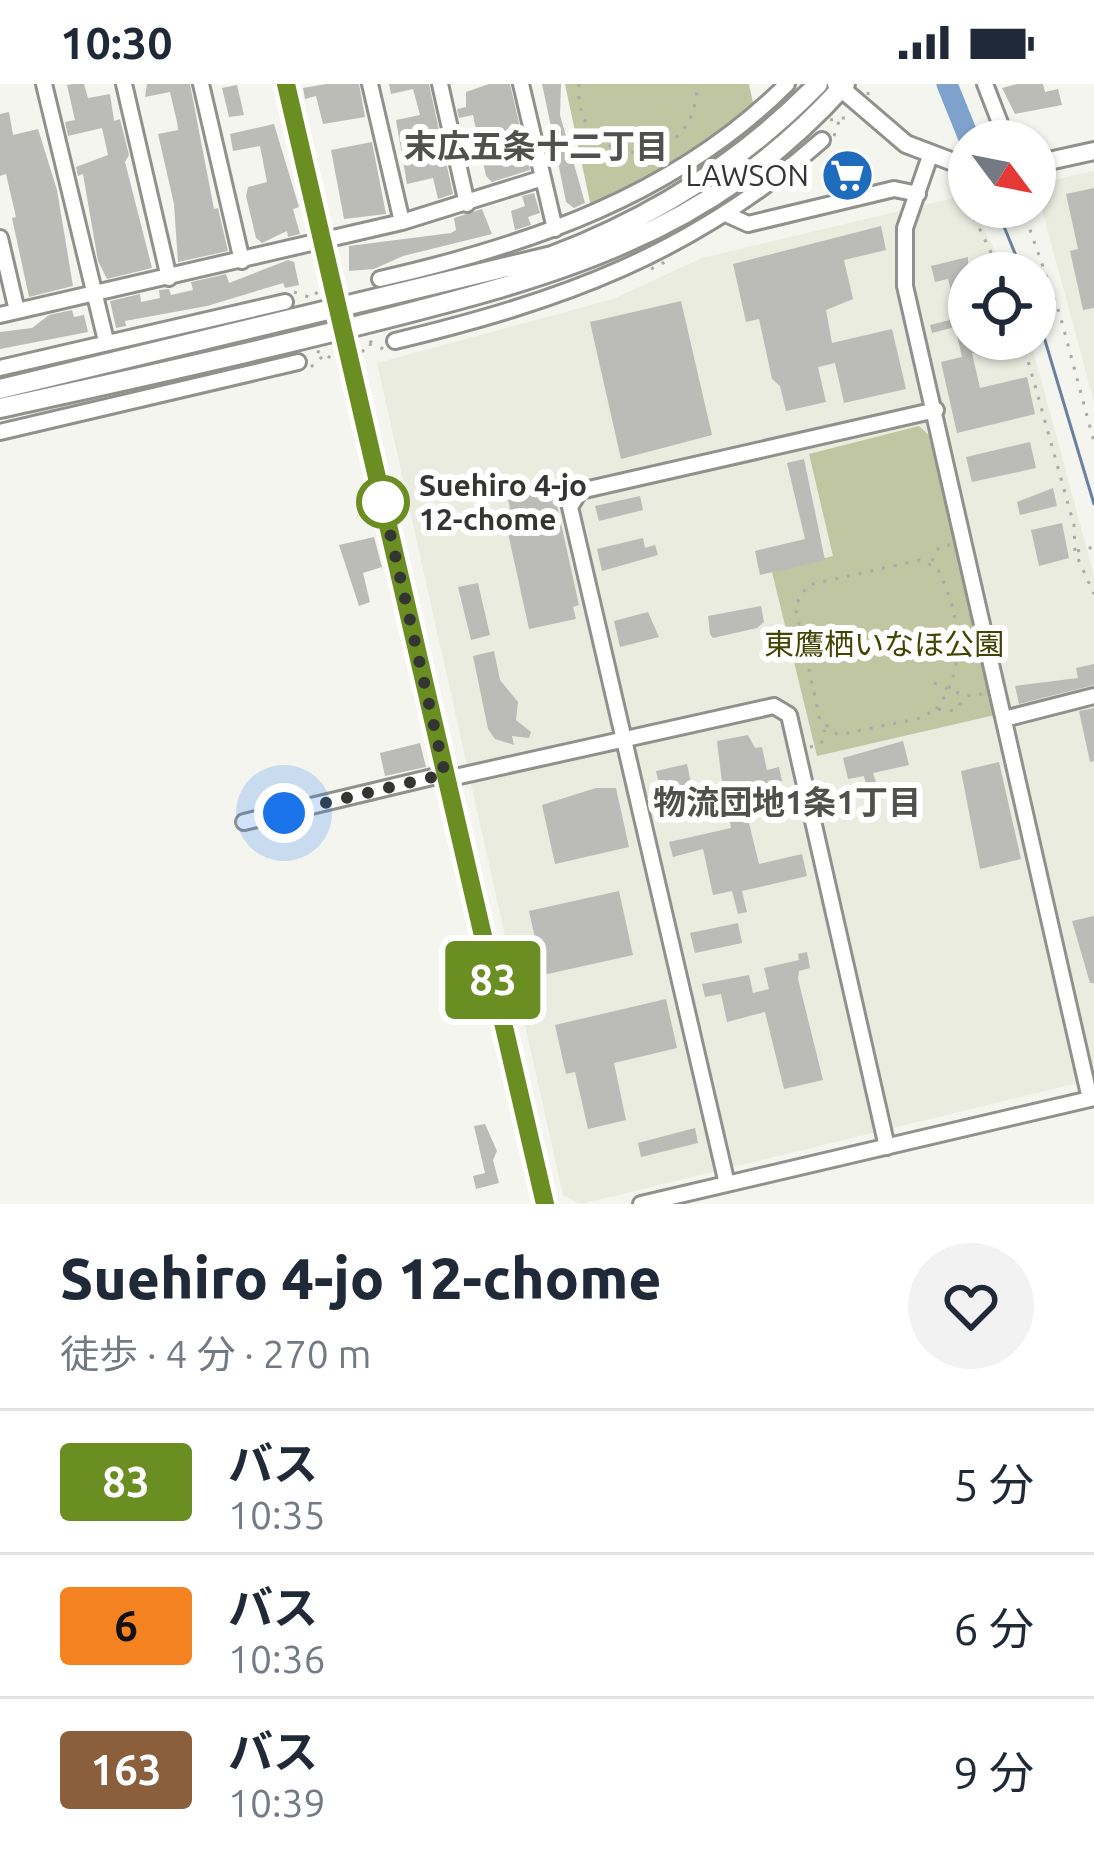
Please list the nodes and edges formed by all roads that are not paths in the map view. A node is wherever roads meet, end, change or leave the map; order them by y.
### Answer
1 (44, 84) edge
2 (124, 84) edge
3 (201, 84) edge
4 (286, 84) edge
5 (370, 84) edge
6 (440, 84) edge
7 (521, 84) edge
8 (787, 84) edge
9 (818, 84) edge
10 (985, 84) edge
11 (840, 86) edge
12 (999, 120) edge
13 (821, 140) dead end
14 (786, 141) junction
15 (1094, 151) edge
16 (930, 156) junction
17 (800, 159) junction
18 (1056, 159) edge
19 (948, 164) edge
20 (543, 178) junction
21 (918, 194) junction
22 (467, 204) junction
23 (728, 215) junction
24 (402, 222) junction
25 (556, 229) junction
26 (0, 238) edge
27 (321, 240) junction
28 (242, 261) junction
29 (169, 278) junction
30 (380, 279) dead end
31 (425, 279) junction
32 (526, 284) junction
33 (92, 292) junction
34 (290, 297) road end
35 (532, 304) junction
36 (17, 311) junction
37 (0, 315) edge
38 (226, 315) junction
39 (340, 321) junction
40 (230, 336) junction
41 (106, 341) junction
42 (395, 341) dead end
43 (249, 362) junction
44 (298, 362) dead end
45 (0, 368) edge
46 (0, 389) edge
47 (0, 408) edge
48 (936, 410) junction
49 (0, 432) edge
50 (1094, 696) edge
51 (1004, 718) junction
52 (622, 737) junction
53 (446, 776) junction
54 (244, 822) dead end
55 (1092, 1099) edge
56 (887, 1147) junction
57 (727, 1184) junction
58 (545, 1204) edge
59 (641, 1204) edge

1 - 33 street
2 - 29 street
3 - 28 street
4 - 27 street
5 - 24 street
6 - 22 street
7 - 20 street
8 - 25 street
9 - 31 highway
10 - 12 street
11 - 14 highway
11 - 16 main road
13 - 17 street
14 - 17 street
14 - 32 highway
15 - 18 main road
16 - 19 main road
16 - 21 street
17 - 23 street
20 - 22 street
20 - 25 street
21 - 23 street
21 - 48 street
22 - 24 street
23 - 35 street
24 - 27 street
25 - 31 street
26 - 36 street
27 - 28 street
27 - 39 street
28 - 29 street
29 - 33 street
30 - 31 street
31 - 39 highway
32 - 35 street
32 - 39 highway
33 - 36 street
33 - 41 street
34 - 38 street
35 - 42 street
36 - 37 street
38 - 40 street
38 - 41 street
39 - 40 highway
39 - 43 highway
39 - 53 street
40 - 46 highway
41 - 45 street
43 - 44 street
43 - 47 highway
43 - 49 street
48 - 51 street
48 - 52 street
50 - 51 street
51 - 55 street
52 - 53 street
52 - 56 street
52 - 57 street
53 - 54 street
53 - 58 street
55 - 56 street
56 - 57 street
57 - 59 street

